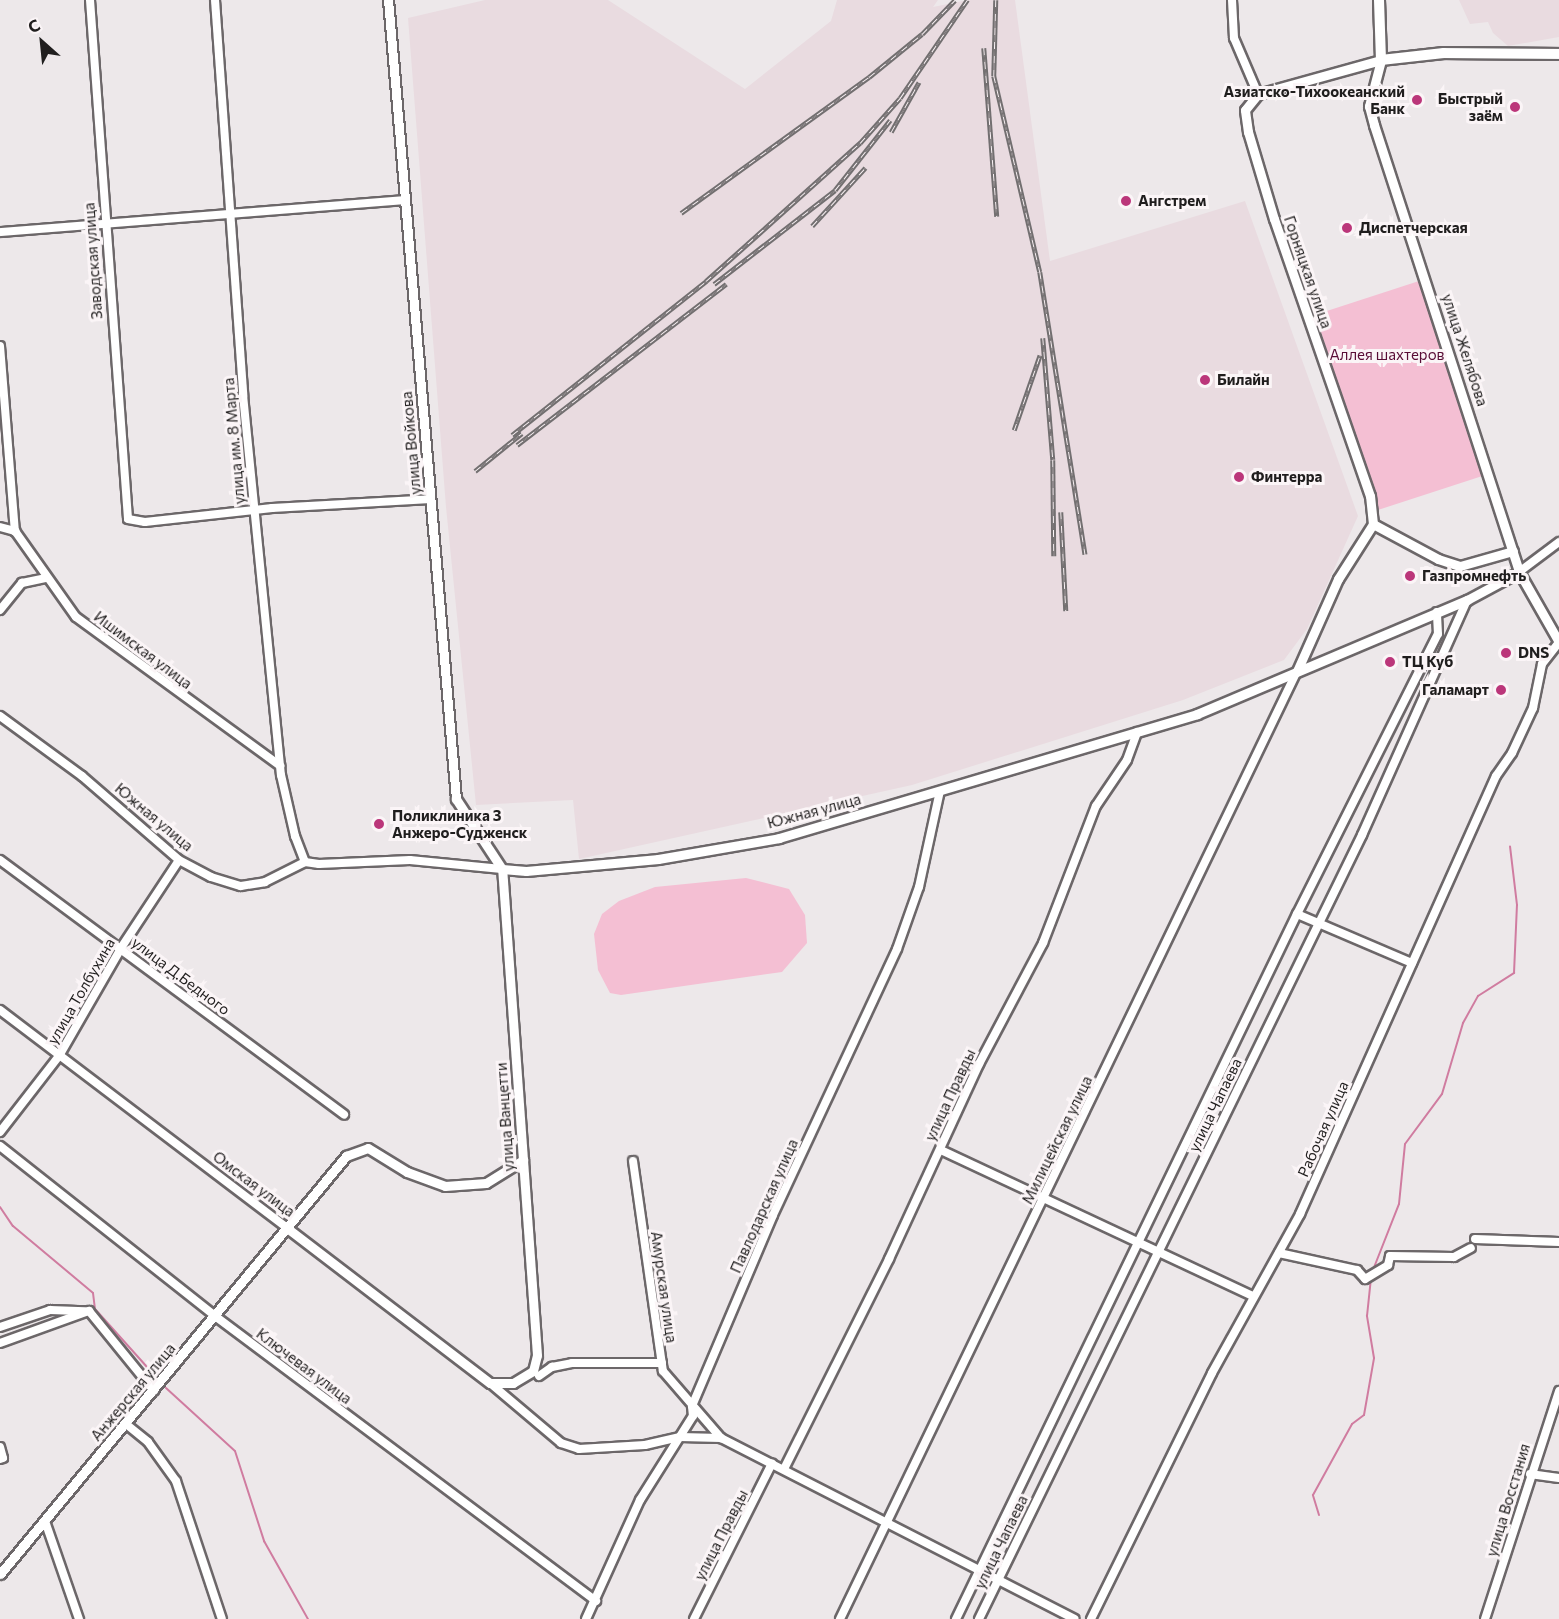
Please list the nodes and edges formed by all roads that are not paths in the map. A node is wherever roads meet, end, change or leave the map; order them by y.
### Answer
1 (90, 0) edge
2 (215, 0) edge
3 (388, 0) edge
4 (1232, 0) edge
5 (1379, 0) edge
6 (1559, 54) edge
7 (1382, 60) junction
8 (1258, 94) junction
9 (405, 200) junction
10 (233, 215) junction
11 (107, 226) junction
12 (0, 232) edge
13 (0, 346) edge
14 (431, 499) junction
15 (254, 511) junction
16 (1373, 524) junction
17 (0, 526) edge
18 (15, 531) junction
19 (1559, 542) edge
20 (1513, 550) junction
21 (1519, 572) junction
22 (46, 578) junction
23 (1467, 600) junction
24 (0, 610) edge
25 (1437, 612) junction
26 (1559, 642) edge
27 (1297, 671) junction
28 (0, 716) edge
29 (1137, 732) junction
30 (280, 766) junction
31 (940, 790) junction
32 (0, 860) edge
33 (179, 860) junction
34 (305, 862) junction
35 (502, 869) junction
36 (1297, 914) junction
37 (1319, 923) junction
38 (121, 948) junction
39 (1412, 963) junction
40 (0, 1010) edge
41 (59, 1056) junction
42 (344, 1115) dead end
43 (0, 1132) edge
44 (0, 1146) edge
45 (941, 1150) junction
46 (523, 1160) junction
47 (633, 1161) dead end
48 (1045, 1196) junction
49 (287, 1228) junction
50 (1474, 1239) dead end
51 (1559, 1242) edge
52 (1138, 1243) junction
53 (1471, 1248) dead end
54 (1158, 1253) junction
55 (1279, 1253) junction
56 (1253, 1296) junction
57 (89, 1311) junction
58 (215, 1316) junction
59 (0, 1328) edge
60 (0, 1343) edge
61 (662, 1364) junction
62 (539, 1376) dead end
63 (490, 1383) junction
64 (154, 1391) junction
65 (1559, 1391) edge
66 (692, 1406) junction
67 (126, 1424) junction
68 (680, 1437) junction
69 (721, 1438) junction
70 (0, 1447) edge
71 (2, 1459) edge
72 (772, 1463) junction
73 (784, 1469) junction
74 (1530, 1474) junction
75 (1559, 1478) edge
76 (45, 1521) junction
77 (888, 1521) junction
78 (981, 1570) junction
79 (0, 1574) edge
80 (998, 1579) junction
81 (596, 1601) junction
82 (80, 1619) edge
83 (222, 1619) edge
84 (586, 1619) edge
85 (694, 1619) edge
86 (840, 1619) edge
87 (956, 1619) edge
88 (979, 1619) edge
89 (1074, 1619) edge
90 (1091, 1619) edge
91 (1485, 1619) edge

1 - 11 street, Заводская улица
2 - 10 street, улица им. 8 Марта
3 - 9 street, улица Войкова
4 - 8 street
5 - 7 main road
6 - 7 main road
7 - 8 street
7 - 20 street, улица Желябова
8 - 16 street, Горняцкая улица
9 - 10 street
9 - 14 street, улица Войкова
10 - 11 street
10 - 15 street, улица им. 8 Марта
11 - 12 street
11 - 15 street, Заводская улица
13 - 18 street
14 - 15 street
14 - 35 street, улица Войкова
15 - 30 street, улица им. 8 Марта
16 - 20 street
16 - 27 street
17 - 18 street
18 - 22 street, Ишимская улица
19 - 21 street
20 - 21 street, улица Желябова
21 - 23 street, Южная улица
21 - 26 street, улица Желябова
22 - 24 street
22 - 30 street, Ишимская улица
23 - 25 street, Южная улица
23 - 37 street, улица Чапаева
25 - 27 street, Южная улица
25 - 36 street, улица Чапаева
26 - 39 street, Рабочая улица
27 - 29 street, Южная улица
27 - 48 street, Милицейская улица
28 - 33 street, Южная улица
29 - 31 street, Южная улица
29 - 45 street, улица Правды
30 - 34 street, улица им. 8 Марта
31 - 35 street, Южная улица
31 - 66 street, Павлодарская улица
32 - 38 street, улица Д.Бедного
33 - 34 street, Южная улица
33 - 38 street, улица Толбухина
34 - 35 street, Южная улица
35 - 46 street, улица Ванцетти
36 - 37 street
36 - 52 street, улица Чапаева
37 - 39 street
37 - 54 street, улица Чапаева
38 - 41 street, улица Толбухина
38 - 42 street, улица Д.Бедного
39 - 55 street, Рабочая улица
40 - 41 street, Омская улица
41 - 43 street, улица Толбухина
41 - 49 street, Омская улица
44 - 58 street, Ключевая улица
45 - 48 street
45 - 73 street, улица Правды
46 - 49 street, Анжерская улица
46 - 63 street, улица Ванцетти
47 - 61 street, Амурская улица
48 - 52 street
48 - 77 street, Милицейская улица
49 - 58 street, Анжерская улица
49 - 63 street, Омская улица
50 - 51 street
52 - 54 street
52 - 78 street, улица Чапаева
53 - 55 street
54 - 56 street
54 - 80 street, улица Чапаева
55 - 56 street, Рабочая улица
56 - 90 street, Рабочая улица
57 - 59 street
57 - 60 street
57 - 64 street
58 - 64 street, Анжерская улица
58 - 81 street, Ключевая улица
61 - 62 street
61 - 66 street, Амурская улица
63 - 68 street, Омская улица
64 - 67 street, Анжерская улица
65 - 74 street, улица Восстания
66 - 68 street, Павлодарская улица
66 - 69 street, Амурская улица
67 - 76 street, Анжерская улица
67 - 83 street
68 - 69 street, Омская улица
68 - 81 street, Павлодарская улица
69 - 72 street
70 - 71 street
72 - 73 street
72 - 85 street, улица Правды
73 - 77 street
74 - 75 street
74 - 91 street, улица Восстания
76 - 79 street, Анжерская улица
76 - 82 street
77 - 78 street
77 - 86 street, Милицейская улица
78 - 80 street
78 - 87 street, улица Чапаева
80 - 88 street, улица Чапаева
80 - 89 street
81 - 84 street, Павлодарская улица

